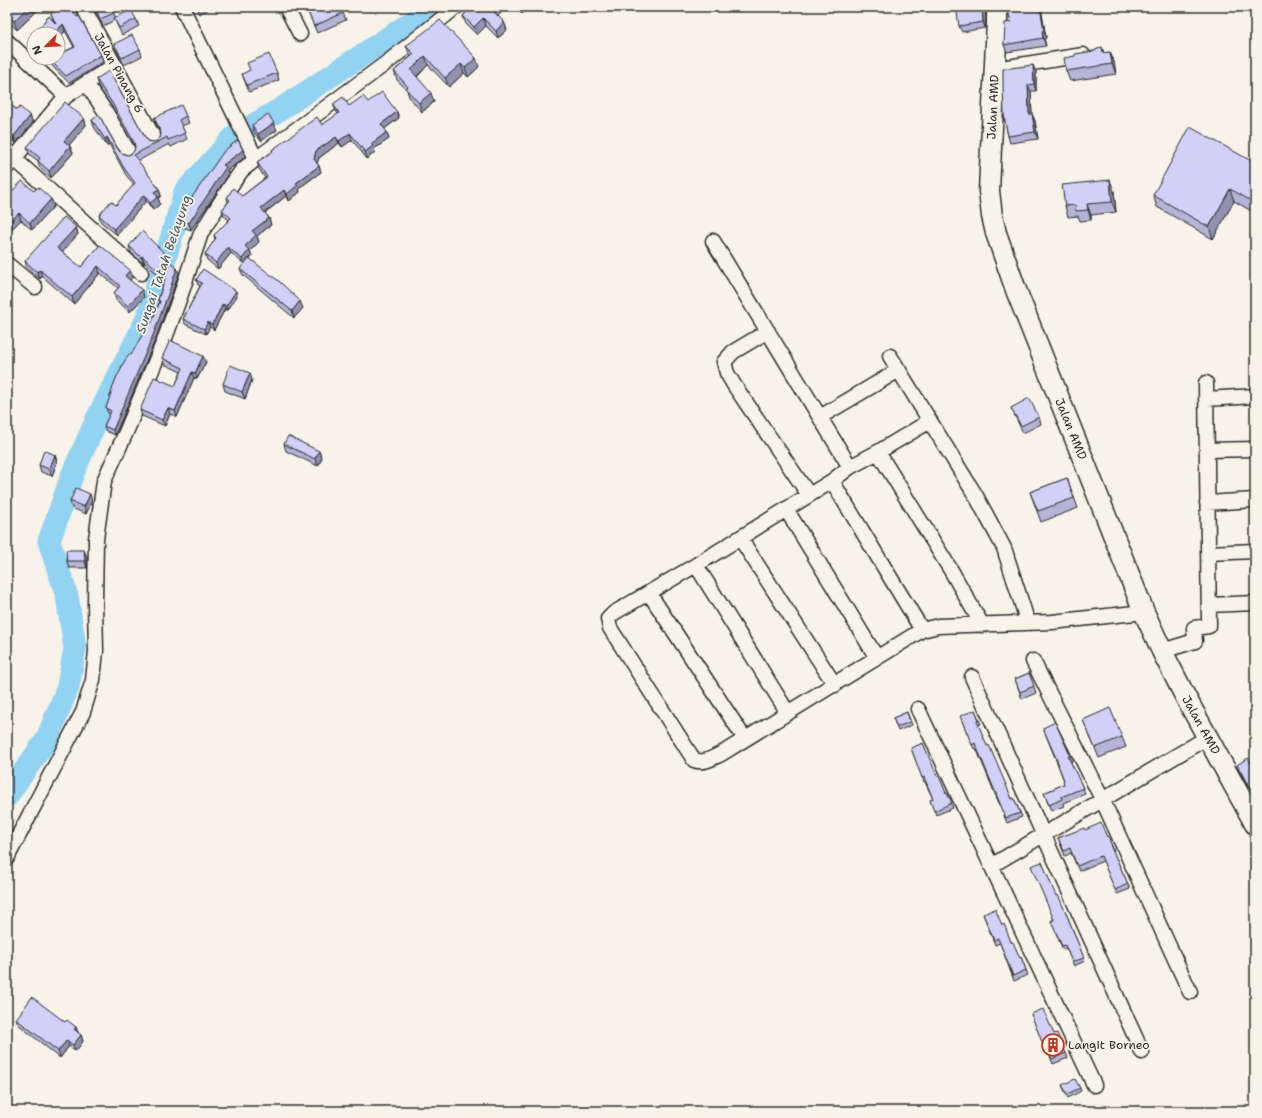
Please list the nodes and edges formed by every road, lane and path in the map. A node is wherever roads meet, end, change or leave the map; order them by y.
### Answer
1 (83, 7) edge
2 (182, 7) edge
3 (286, 7) edge
4 (456, 7) edge
5 (997, 7) edge
6 (300, 34) dead end
7 (7, 42) edge
8 (1096, 53) edge
9 (115, 65) junction
10 (995, 69) junction
11 (86, 83) junction
12 (66, 96) junction
13 (155, 140) edge
14 (129, 153) edge
15 (253, 153) junction
16 (9, 159) edge
17 (713, 241) dead end
18 (7, 264) edge
19 (141, 274) dead end
20 (35, 287) dead end
21 (768, 331) junction
22 (890, 356) dead end
23 (898, 370) junction
24 (1206, 383) dead end
25 (1255, 396) edge
26 (1206, 399) junction
27 (820, 417) junction
28 (930, 421) junction
29 (1255, 449) edge
30 (1207, 450) junction
31 (878, 452) junction
32 (850, 468) junction
33 (832, 481) junction
34 (809, 495) junction
35 (1255, 500) edge
36 (1207, 503) junction
37 (786, 509) junction
38 (740, 538) junction
39 (1255, 551) edge
40 (1208, 553) junction
41 (696, 565) junction
42 (649, 593) junction
43 (1255, 603) edge
44 (1209, 605) junction
45 (1144, 612) junction
46 (1028, 623) junction
47 (982, 625) junction
48 (922, 630) junction
49 (1162, 651) junction
50 (877, 658) junction
51 (1033, 661) dead end
52 (972, 676) dead end
53 (834, 685) junction
54 (918, 709) dead end
55 (788, 713) junction
56 (1208, 737) junction
57 (745, 739) junction
58 (1102, 799) junction
59 (1255, 824) edge
60 (1043, 836) junction
61 (7, 858) edge
62 (991, 866) junction
63 (1190, 992) dead end
64 (1142, 1052) dead end
65 (1094, 1085) dead end

1 - 9 street, Jalan Pinang 6
2 - 15 street
3 - 6 street
4 - 15 street
5 - 10 street, Jalan AMD
7 - 12 street
8 - 10 street
9 - 11 street
9 - 13 street, Jalan Pinang 6
10 - 45 street, Jalan AMD
11 - 12 street
11 - 14 street
12 - 16 street
15 - 61 street
16 - 19 street
17 - 21 street
18 - 20 street
21 - 27 street
21 - 34 street
22 - 23 street
23 - 27 street
23 - 28 street
24 - 26 street
25 - 26 street
26 - 30 street
27 - 32 street
28 - 31 street
28 - 46 street
29 - 30 street
30 - 36 street
31 - 32 street
31 - 47 street
32 - 33 street
33 - 34 street
33 - 48 street
34 - 37 street
35 - 36 street
36 - 40 street
37 - 38 street
37 - 50 street
38 - 41 street
38 - 53 street
39 - 40 street
40 - 44 street
41 - 42 street
41 - 55 street
42 - 57 street
42 - 57 street
43 - 44 street
44 - 49 street
45 - 46 street
45 - 49 street, Jalan AMD
46 - 47 street
47 - 48 street
48 - 50 street
49 - 56 street, Jalan AMD
50 - 53 street
51 - 58 street
52 - 60 street
53 - 55 street
54 - 62 street
55 - 57 street
56 - 58 street
56 - 59 street, Jalan AMD
58 - 60 street
58 - 63 street
60 - 62 street
60 - 64 street
62 - 65 street

